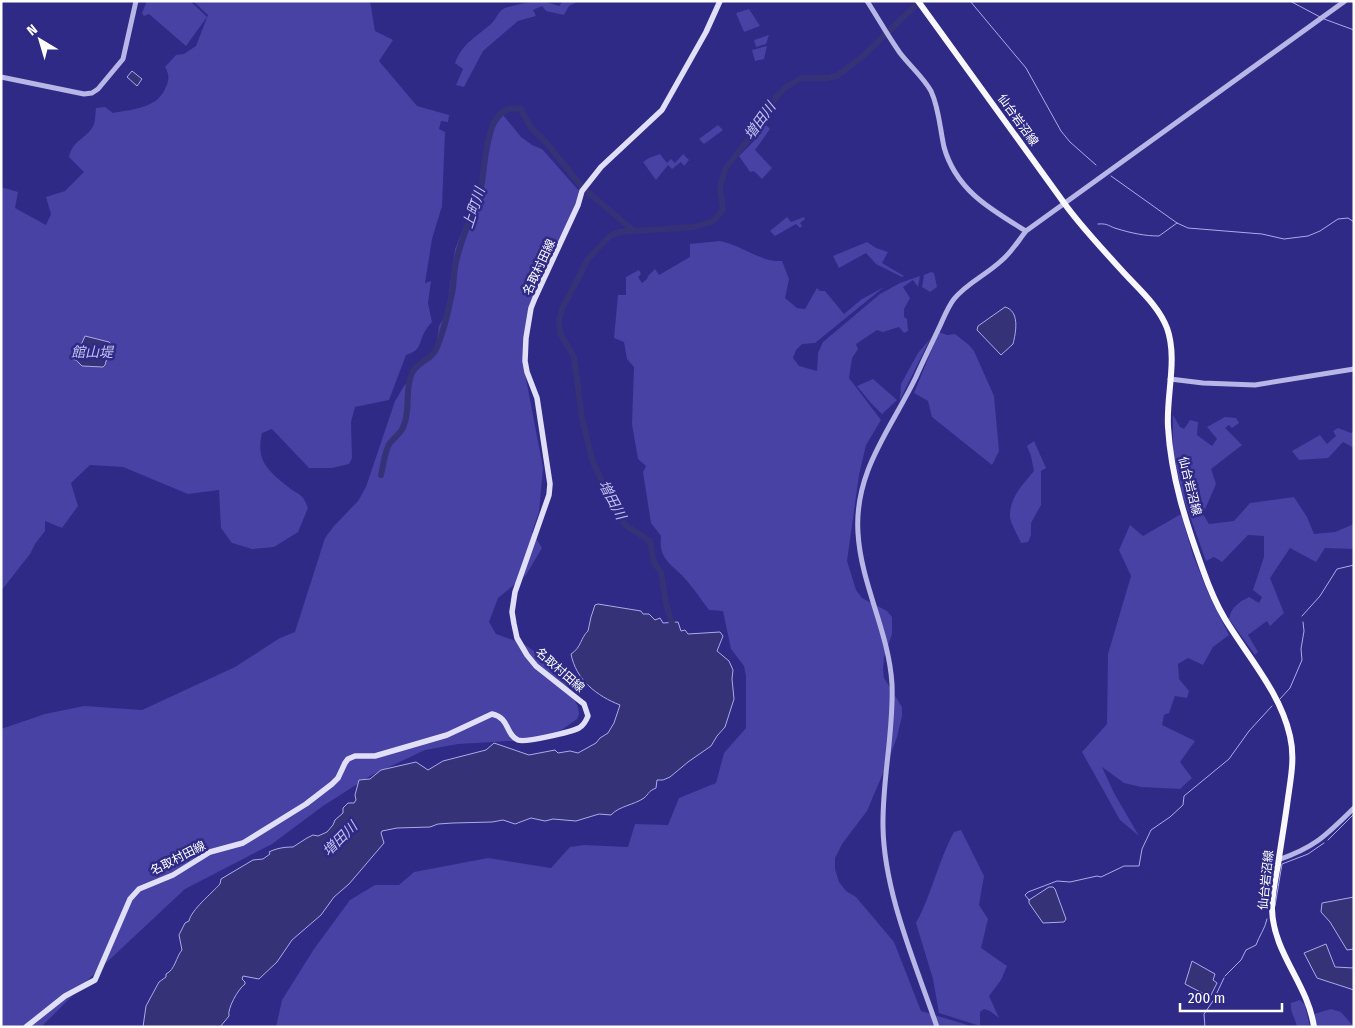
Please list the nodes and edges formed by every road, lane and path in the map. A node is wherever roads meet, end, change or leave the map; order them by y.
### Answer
1 (136, 1) edge
2 (720, 1) edge
3 (867, 1) edge
4 (918, 1) edge
5 (1345, 1) edge
6 (1, 77) edge
7 (1064, 203) junction
8 (1026, 231) junction
9 (1354, 369) edge
10 (1170, 379) junction
11 (1354, 808) edge
12 (1278, 860) junction
13 (26, 1027) edge
14 (937, 1027) edge
15 (1314, 1027) edge

1 - 6 street
2 - 13 main road, 名取村田線
3 - 8 street
4 - 7 main road, 仙台岩沼線
5 - 7 street
7 - 8 street
7 - 10 main road, 仙台岩沼線
8 - 14 street
9 - 10 street
10 - 12 main road, 仙台岩沼線
11 - 12 street
12 - 15 main road, 仙台岩沼線

